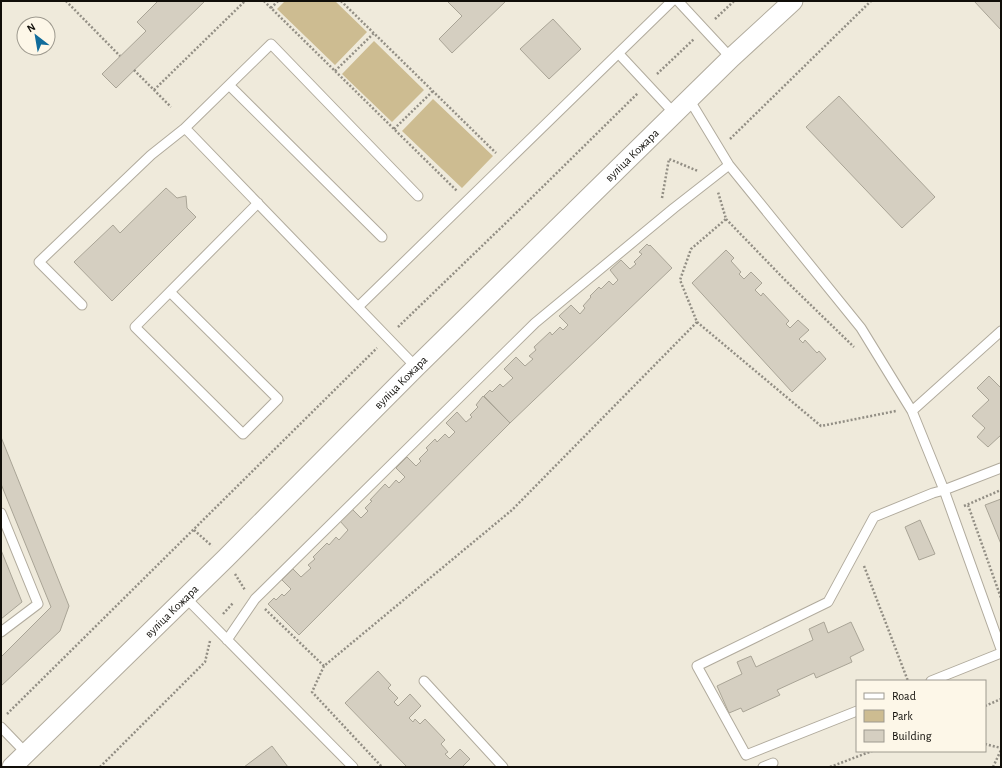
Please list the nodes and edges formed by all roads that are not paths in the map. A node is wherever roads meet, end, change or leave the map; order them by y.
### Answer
1 (672, 1) edge
2 (678, 1) edge
3 (793, 1) edge
4 (619, 54) junction
5 (731, 58) junction
6 (229, 85) junction
7 (689, 99) junction
8 (674, 113) junction
9 (185, 128) junction
10 (729, 165) junction
11 (418, 196) dead end
12 (258, 203) junction
13 (382, 237) dead end
14 (170, 292) junction
15 (82, 304) dead end
16 (358, 307) junction
17 (1001, 331) edge
18 (416, 367) junction
19 (912, 411) junction
20 (1001, 468) edge
21 (944, 490) junction
22 (1, 513) edge
23 (185, 597) junction
24 (1, 632) edge
25 (227, 640) junction
26 (1001, 648) edge
27 (1001, 653) edge
28 (934, 680) edge
29 (424, 682) dead end
30 (856, 711) edge
31 (1, 726) edge
32 (26, 753) junction
33 (773, 763) dead end
34 (12, 767) edge
35 (353, 767) edge
36 (503, 767) edge
37 (763, 767) edge

1 - 4 lane
2 - 5 lane
3 - 5 street, вуліца Кожара
4 - 8 lane
4 - 16 lane
5 - 7 street, вуліца Кожара
6 - 9 lane
6 - 11 lane
6 - 13 lane
7 - 8 street, вуліца Кожара
7 - 10 lane
8 - 18 street, вуліца Кожара
9 - 12 lane
9 - 15 lane
10 - 19 lane
10 - 25 lane
12 - 14 lane
12 - 16 lane
14 - 14 lane
16 - 18 lane
17 - 19 lane
18 - 23 street, вуліца Кожара
19 - 21 lane
20 - 21 lane
21 - 26 lane
21 - 30 lane
22 - 24 lane
23 - 25 lane
23 - 32 street, вуліца Кожара
25 - 35 lane
27 - 28 lane
29 - 36 lane
31 - 32 lane
32 - 34 street, вуліца Кожара
33 - 37 lane

